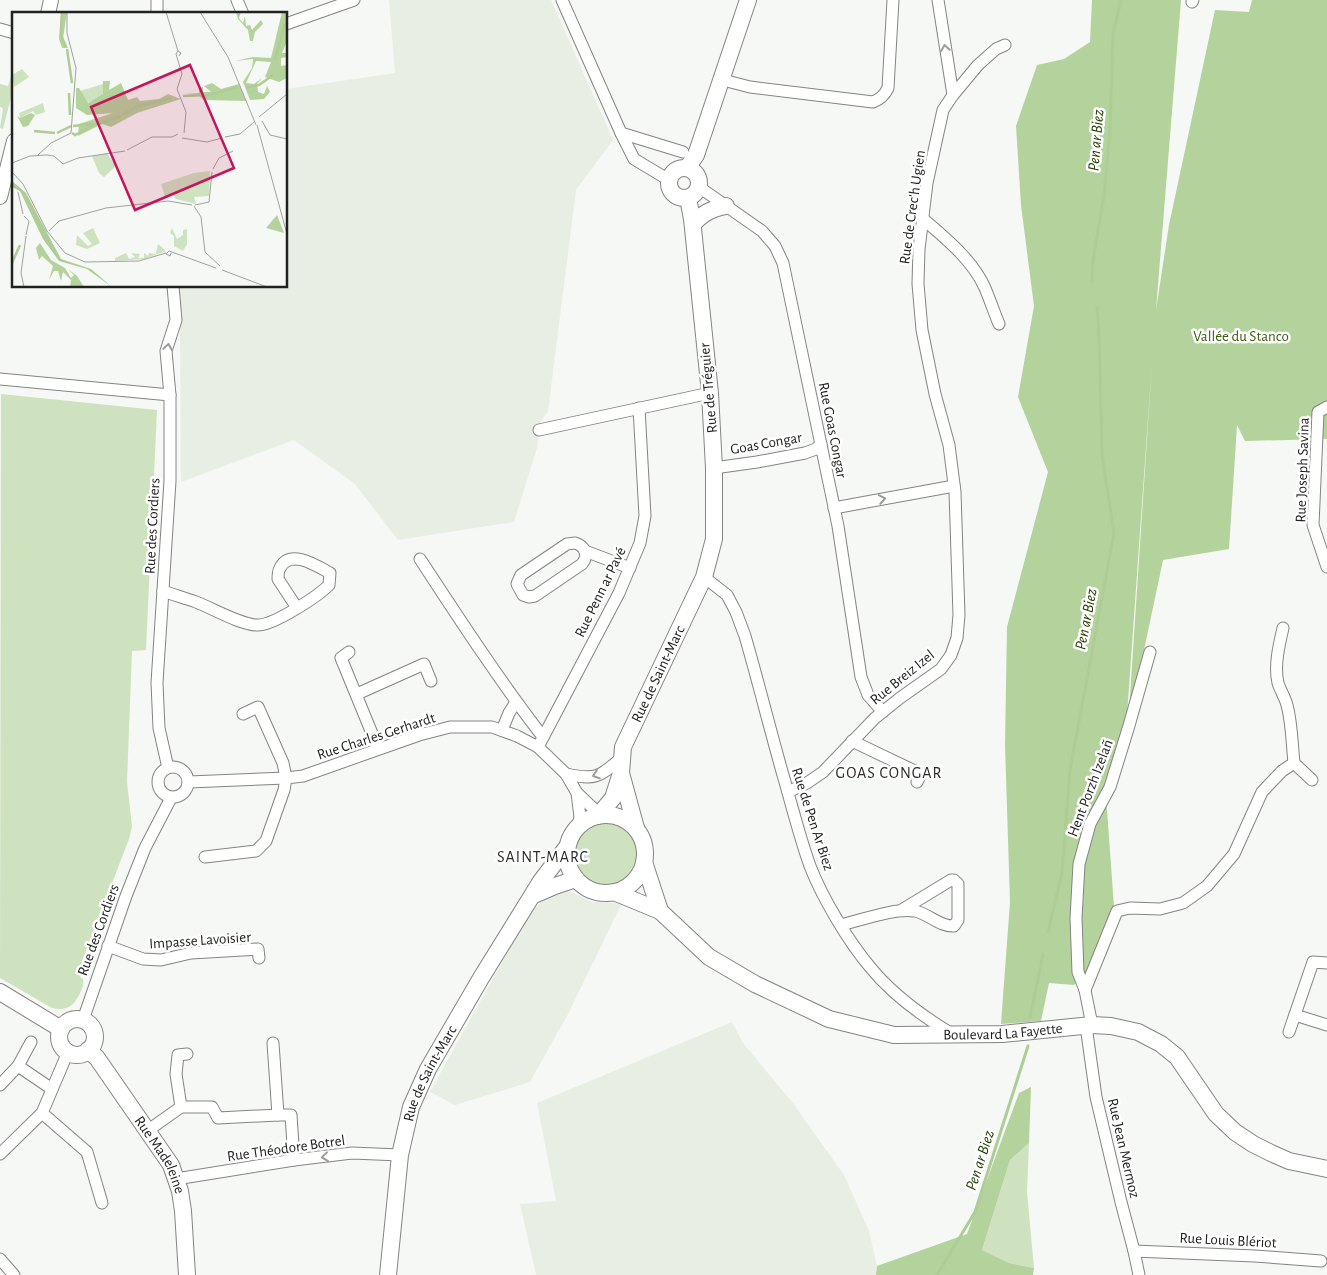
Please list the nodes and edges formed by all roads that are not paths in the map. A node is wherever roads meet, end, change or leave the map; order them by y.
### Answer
1 (237, 0) edge
2 (354, 0) edge
3 (562, 0) edge
4 (748, 0) edge
5 (893, 0) edge
6 (938, 0) edge
7 (242, 12) edge
8 (288, 23) edge
9 (1005, 45) dead end
10 (723, 80) junction
11 (953, 95) junction
12 (621, 133) dead end
13 (12, 145) edge
14 (4, 160) edge
15 (685, 160) junction
16 (669, 180) junction
17 (693, 193) junction
18 (0, 197) edge
19 (726, 206) junction
20 (922, 218) junction
21 (693, 224) junction
22 (172, 288) edge
23 (999, 324) dead end
24 (0, 379) edge
25 (710, 392) junction
26 (170, 395) junction
27 (1327, 407) edge
28 (639, 408) junction
29 (539, 430) dead end
30 (821, 444) junction
31 (714, 468) junction
32 (954, 486) junction
33 (834, 508) junction
34 (585, 551) junction
35 (420, 559) dead end
36 (1327, 567) edge
37 (630, 568) junction
38 (704, 577) junction
39 (163, 591) junction
40 (297, 608) junction
41 (1283, 628) dead end
42 (349, 652) dead end
43 (1150, 652) dead end
44 (431, 681) dead end
45 (357, 694) junction
46 (516, 702) junction
47 (883, 712) junction
48 (243, 714) dead end
49 (502, 730) junction
50 (852, 741) junction
51 (541, 742) junction
52 (378, 748) junction
53 (1294, 763) junction
54 (621, 766) junction
55 (168, 768) junction
56 (566, 774) junction
57 (286, 778) junction
58 (1312, 780) dead end
59 (189, 782) junction
60 (918, 782) dead end
61 (788, 792) junction
62 (576, 793) junction
63 (171, 798) junction
64 (598, 816) junction
65 (578, 826) junction
66 (636, 828) junction
67 (568, 847) junction
68 (205, 857) dead end
69 (644, 862) junction
70 (576, 879) junction
71 (614, 892) junction
72 (534, 895) junction
73 (660, 911) junction
74 (900, 911) junction
75 (841, 925) junction
76 (108, 946) junction
77 (259, 958) dead end
78 (1327, 963) edge
79 (1085, 990) junction
80 (0, 992) edge
81 (1295, 1014) junction
82 (83, 1020) junction
83 (1089, 1025) junction
84 (1327, 1025) edge
85 (61, 1029) junction
86 (1289, 1032) dead end
87 (954, 1035) junction
88 (31, 1042) dead end
89 (273, 1043) dead end
90 (88, 1050) junction
91 (68, 1052) junction
92 (187, 1054) dead end
93 (18, 1066) junction
94 (0, 1085) edge
95 (52, 1089) junction
96 (181, 1107) junction
97 (42, 1113) junction
98 (278, 1115) junction
99 (147, 1131) junction
100 (0, 1154) edge
101 (400, 1155) junction
102 (294, 1160) junction
103 (1327, 1169) edge
104 (176, 1179) junction
105 (102, 1203) dead end
106 (1134, 1251) junction
107 (0, 1259) edge
108 (1321, 1261) dead end
109 (14, 1275) edge
110 (187, 1275) edge
111 (388, 1275) edge
112 (1138, 1275) edge

1 - 7 street
2 - 8 street
3 - 15 street
4 - 10 main road
5 - 10 street
11 -> 6 street
9 - 11 street, Rue de Crec'h Ugien
10 - 15 main road
11 - 20 street, Rue de Crec'h Ugien
12 - 16 street
13 - 14 street
14 - 18 street
15 - 16 main road
15 - 17 main road
16 - 17 main road
17 - 19 street, Rue Goas Congar
17 - 21 main road, Rue de Tréguier
19 - 21 main road
19 - 30 street, Rue Goas Congar
20 - 23 street
20 - 32 street, Rue de Crec'h Ugien
21 - 25 main road, Rue de Tréguier
26 -> 22 street, Rue des Cordiers
24 - 26 street
25 - 28 street
25 - 31 main road, Rue de Tréguier
26 - 39 street, Rue des Cordiers
27 - 36 street, Rue Joseph Savina
28 - 29 street
28 - 37 street, Rue Penn ar Pavé
30 - 31 street, Goas Congar
30 - 33 street, Rue Goas Congar
31 - 38 main road, Rue de Tréguier
33 -> 32 street
32 - 47 street, Rue Breiz Izel
33 - 47 street, Rue Goas Congar
34 - 34 street
34 - 37 street
35 - 46 street
37 - 51 street, Rue Penn ar Pavé
38 - 54 main road, Rue de Saint-Marc
38 - 61 street, Rue de Pen Ar Biez
39 - 40 street
39 - 55 street, Rue des Cordiers
40 - 40 street
41 - 53 street
42 - 45 street
43 - 79 street, Hent Porzh Izelañ
44 - 45 street
45 - 52 street
46 - 49 street
46 - 51 street
47 - 50 street, Rue Breiz Izel
48 - 57 street
49 - 51 street, Rue Charles Gerhardt
49 - 52 street, Rue Charles Gerhardt
50 - 60 street
50 - 61 street, Rue Breiz Izel
51 - 56 street, Rue Charles Gerhardt
52 - 57 street, Rue Charles Gerhardt
53 - 58 street
53 - 79 street
54 -> 56 street
54 - 64 main road, Rue de Saint-Marc
54 - 66 main road
55 - 59 street
55 - 63 street
56 - 62 street, Rue Charles Gerhardt
57 - 59 street, Rue Charles Gerhardt
57 - 68 street
59 - 63 street
61 - 75 street, Rue de Pen Ar Biez
62 - 64 street, Rue Charles Gerhardt
62 - 65 street, Rue Charles Gerhardt
63 - 76 street, Rue des Cordiers
64 - 65 main road
64 - 66 main road
65 - 67 main road
66 - 69 main road
67 - 70 main road
67 - 72 main road, Rue de Saint-Marc
69 - 71 main road
69 - 73 main road, Boulevard La Fayette
70 - 71 main road
70 - 72 main road
71 - 73 main road, Boulevard La Fayette
72 - 101 main road, Rue de Saint-Marc
73 - 87 main road, Boulevard La Fayette
74 - 74 street
74 - 75 street
75 - 87 street, Rue de Pen Ar Biez
76 - 77 street, Impasse Lavoisier
76 - 82 street, Rue des Cordiers
78 - 81 street
79 - 83 street, Hent Porzh Izelañ
80 - 85 main road
81 - 84 street
81 - 86 street
82 - 85 main road
82 - 90 main road
83 - 87 main road, Boulevard La Fayette
83 - 103 main road, Boulevard La Fayette
83 - 106 street, Rue Jean Mermoz
85 - 91 main road
88 - 93 street
89 - 98 street
90 - 91 main road
90 - 99 main road, Rue Madeleine
91 - 95 street
92 - 96 street
93 - 94 street
93 - 95 street
95 - 97 street
96 - 98 street
96 - 99 street
97 - 100 street
97 - 105 street
98 - 102 street
99 - 104 main road, Rue Madeleine
101 -> 102 street, Rue Théodore Botrel
101 - 111 main road, Rue de Saint-Marc
102 - 104 street, Rue Théodore Botrel
104 - 110 main road, Rue Madeleine
106 - 108 street, Rue Louis Blériot
106 - 112 street, Rue Jean Mermoz
107 - 109 street

